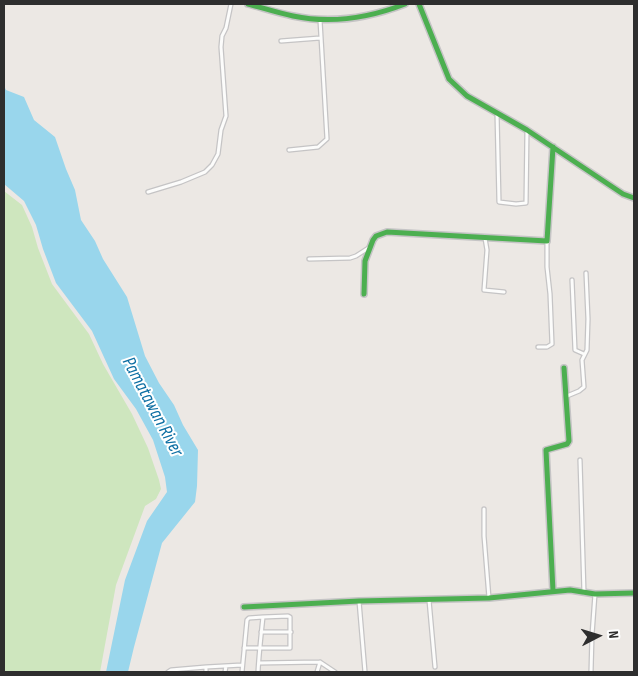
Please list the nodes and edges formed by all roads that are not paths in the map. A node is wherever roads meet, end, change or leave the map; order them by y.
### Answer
1 (231, 4) edge
2 (248, 4) edge
3 (405, 4) edge
4 (418, 4) edge
5 (320, 19) junction
6 (320, 38) junction
7 (281, 42) dead end
8 (497, 113) junction
9 (526, 130) junction
10 (553, 146) junction
11 (289, 150) dead end
12 (148, 192) dead end
13 (634, 198) edge
14 (485, 238) junction
15 (547, 241) junction
16 (370, 246) junction
17 (309, 259) dead end
18 (586, 272) dead end
19 (572, 280) dead end
20 (504, 292) dead end
21 (364, 294) dead end
22 (538, 347) dead end
23 (584, 354) junction
24 (564, 368) dead end
25 (567, 396) junction
26 (580, 460) dead end
27 (484, 509) dead end
28 (553, 591) junction
29 (584, 593) junction
30 (634, 593) edge
31 (595, 594) junction
32 (489, 598) junction
33 (429, 599) junction
34 (359, 601) junction
35 (244, 607) dead end
36 (263, 617) junction
37 (261, 632) junction
38 (291, 632) junction
39 (244, 648) junction
40 (260, 648) junction
41 (320, 662) junction
42 (259, 663) junction
43 (242, 665) junction
44 (226, 666) junction
45 (206, 667) junction
46 (435, 667) dead end
47 (168, 672) edge
48 (206, 672) edge
49 (226, 672) edge
50 (242, 672) edge
51 (258, 672) edge
52 (317, 672) edge
53 (335, 672) edge
54 (365, 672) edge
55 (591, 672) edge

1 - 12 street
2 - 5 street
3 - 5 street
4 - 8 street
5 - 6 street
6 - 7 street
6 - 11 street
8 - 9 street
8 - 9 street
9 - 10 street
10 - 13 street
10 - 15 street
14 - 15 street
14 - 16 street
14 - 20 street
15 - 22 street
16 - 17 street
16 - 21 street
18 - 23 street
19 - 23 street
23 - 25 street
24 - 25 street
25 - 28 street
26 - 29 street
27 - 32 street
28 - 29 street
28 - 32 street
29 - 31 street
30 - 31 street
31 - 55 street
32 - 33 street
33 - 34 street
33 - 46 street
34 - 35 street
34 - 54 street
36 - 37 street
36 - 38 street
36 - 39 street
37 - 38 street
37 - 40 street
38 - 40 street
39 - 40 street
39 - 43 street
40 - 42 street
41 - 42 street
41 - 52 street
41 - 53 street
42 - 51 street
43 - 44 street
43 - 50 street
44 - 45 street
44 - 49 street
45 - 47 street
45 - 48 street

